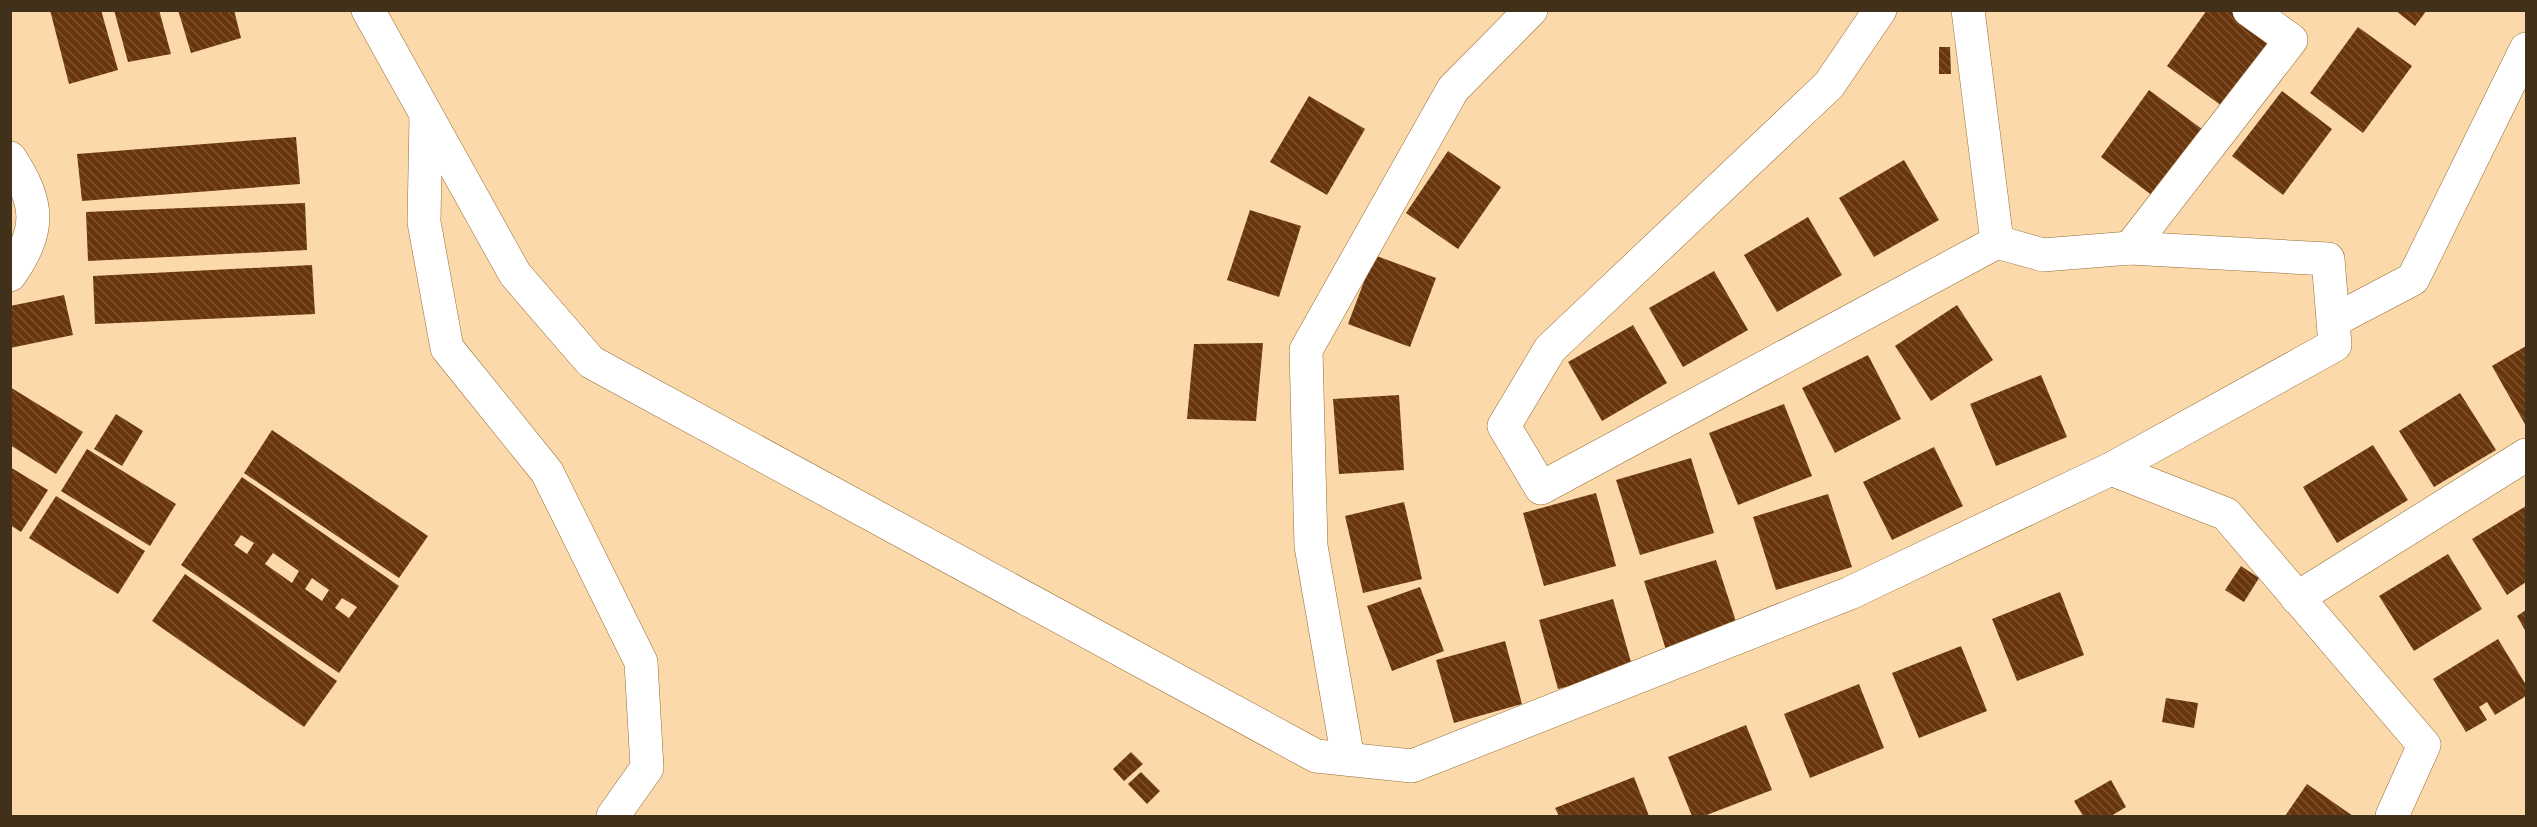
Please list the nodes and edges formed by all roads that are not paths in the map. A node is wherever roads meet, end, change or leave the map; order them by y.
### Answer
1 (368, 10) edge
2 (1531, 10) edge
3 (1880, 10) edge
4 (1968, 10) edge
5 (2249, 10) edge
6 (2526, 49) edge
7 (426, 114) junction
8 (10, 158) edge
9 (1997, 242) junction
10 (2130, 248) junction
11 (10, 275) edge
12 (2335, 320) junction
13 (2526, 456) edge
14 (2111, 469) junction
15 (2297, 598) junction
16 (1348, 759) junction
17 (613, 816) edge
18 (2392, 816) edge

1 - 7 street
2 - 16 street
3 - 9 street
4 - 9 street
5 - 10 street
6 - 12 street
7 - 16 street
7 - 17 street
8 - 11 street
9 - 10 street
10 - 12 street
12 - 14 street
13 - 15 street
14 - 15 street
14 - 16 street
15 - 18 street

